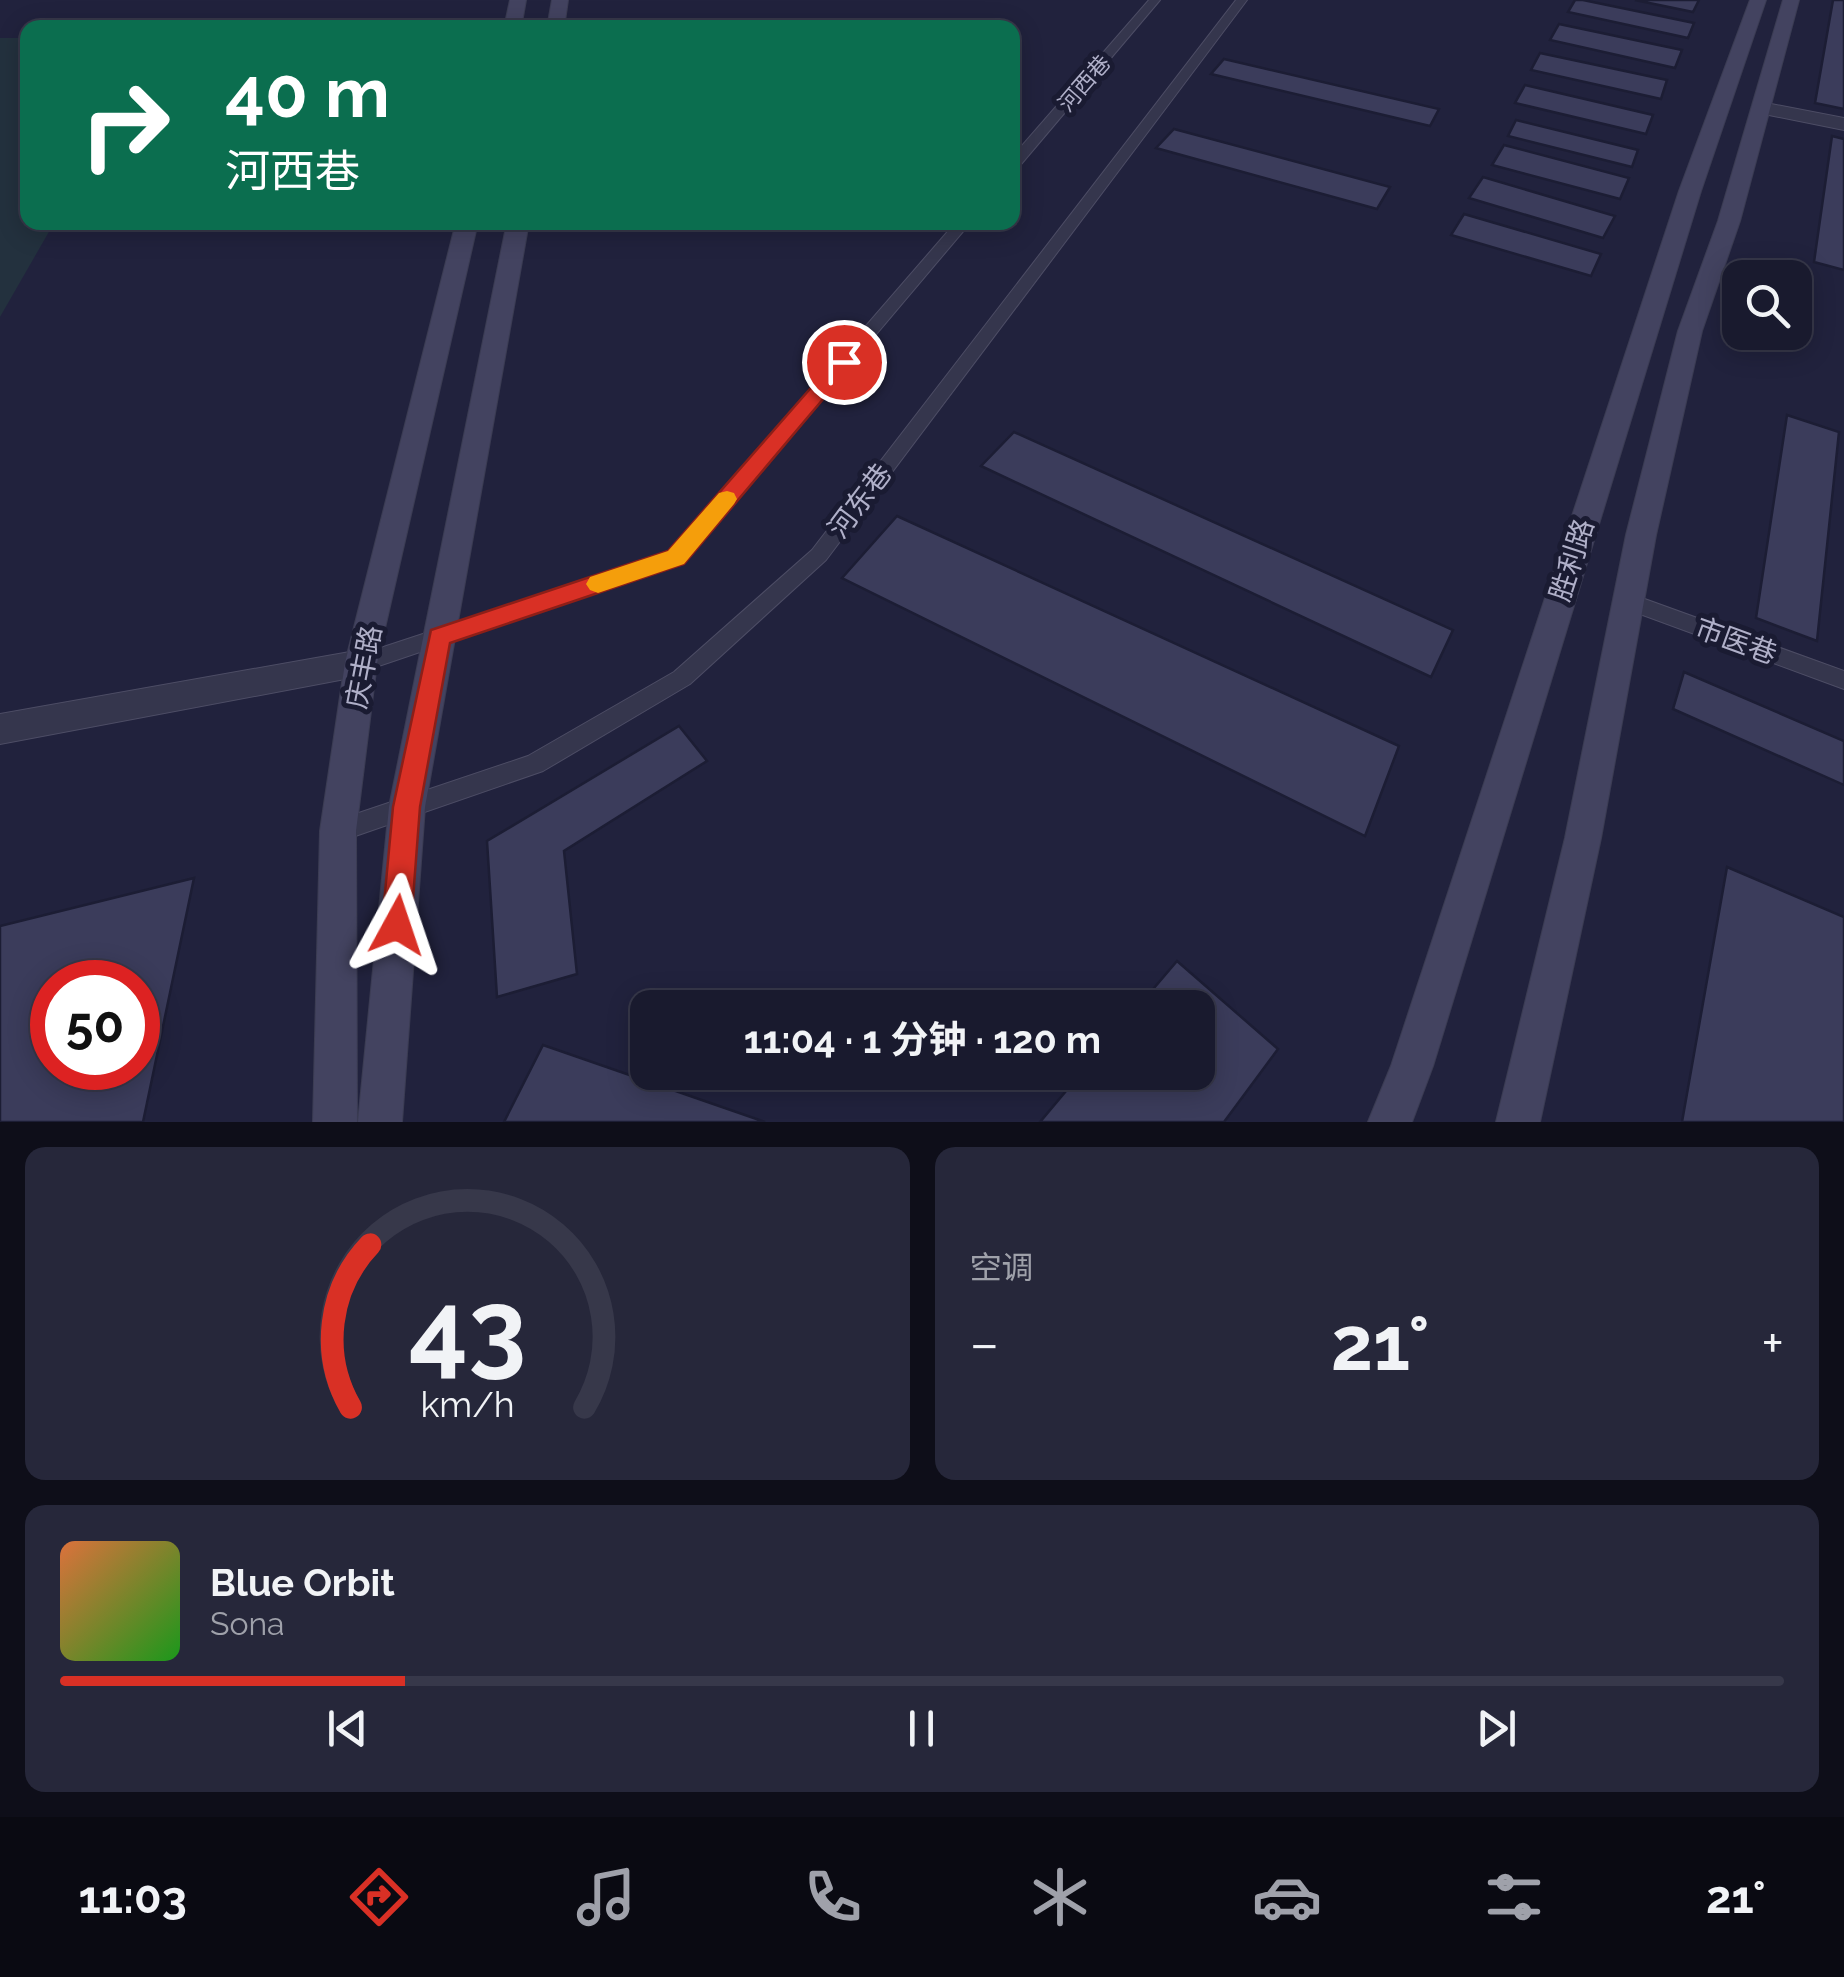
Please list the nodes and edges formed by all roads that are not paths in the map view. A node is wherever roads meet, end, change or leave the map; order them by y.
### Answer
1 (1155, 0) edge
2 (1242, 0) edge
3 (1758, 0) edge
4 (1792, 0) edge
5 (1760, 108) junction
6 (1844, 124) edge
7 (1020, 157) edge
8 (465, 230) edge
9 (516, 230) edge
10 (957, 230) edge
11 (1628, 601) junction
12 (439, 637) junction
13 (361, 663) junction
14 (1844, 680) edge
15 (0, 729) edge
16 (407, 807) junction
17 (338, 831) junction
18 (335, 1122) edge
19 (380, 1122) edge
20 (1390, 1122) edge
21 (1518, 1122) edge

1 - 7 lane, 河西巷
2 - 16 lane, 河东巷
3 - 20 main road, 胜利路
4 - 5 main road, 胜利路
5 - 6 street
5 - 11 main road, 胜利路
8 - 13 main road, 庆丰路
9 - 12 main road
10 - 12 lane
11 - 14 lane, 市医巷
11 - 21 main road, 胜利路
12 - 13 lane
12 - 16 main road
13 - 15 street
13 - 17 main road, 庆丰路
16 - 17 lane, 河东巷
16 - 19 main road
17 - 18 main road, 庆丰路

